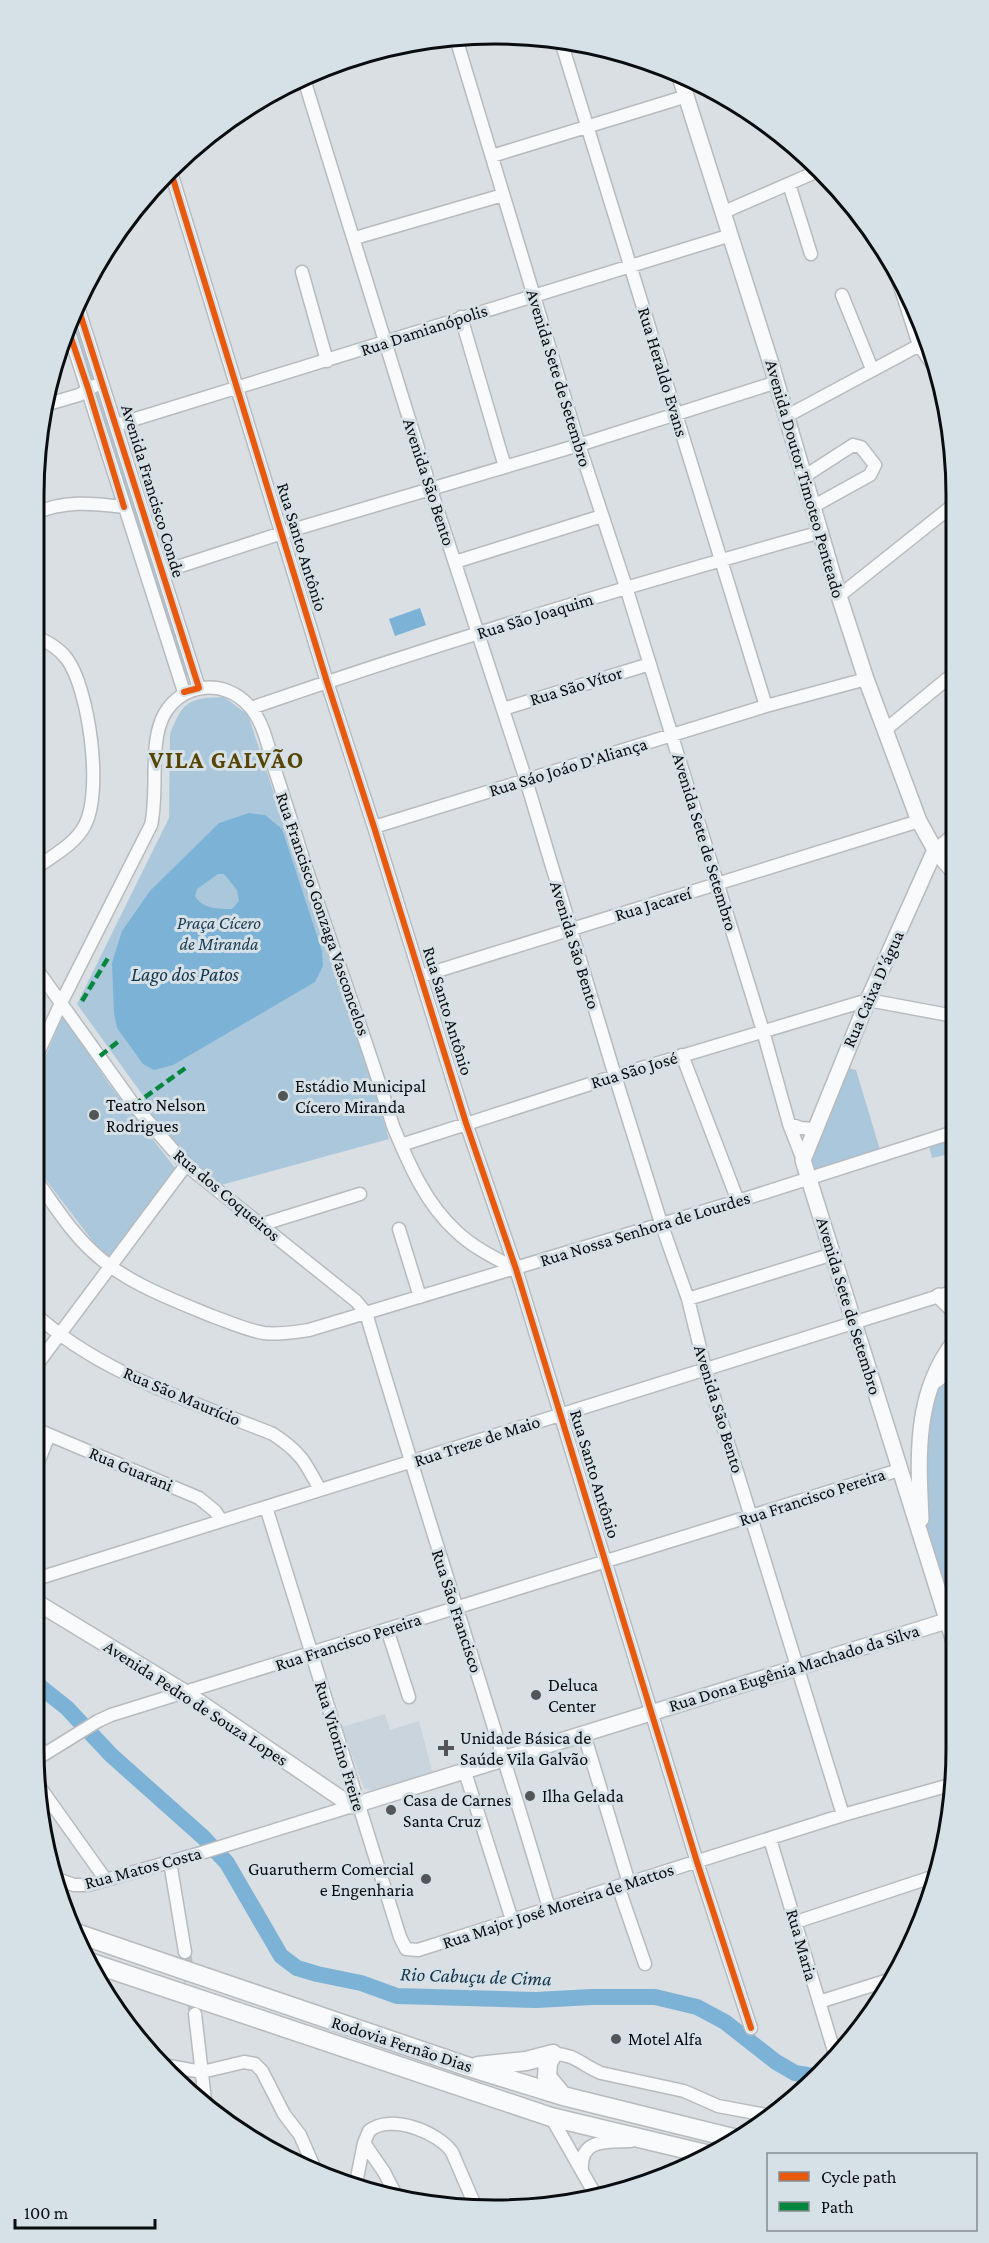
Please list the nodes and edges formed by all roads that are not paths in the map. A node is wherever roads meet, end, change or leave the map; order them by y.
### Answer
1 (459, 45) edge
2 (563, 49) edge
3 (306, 85) edge
4 (683, 85) edge
5 (687, 96) junction
6 (587, 126) junction
7 (492, 156) junction
8 (811, 174) edge
9 (173, 179) edge
10 (789, 184) junction
11 (503, 195) junction
12 (724, 212) junction
13 (731, 235) junction
14 (354, 238) junction
15 (811, 254) dead end
16 (630, 265) junction
17 (302, 272) dead end
18 (533, 295) junction
19 (842, 295) dead end
20 (81, 316) edge
21 (461, 317) junction
22 (71, 339) edge
23 (386, 343) junction
24 (920, 345) edge
25 (327, 361) junction
26 (872, 369) junction
27 (777, 382) junction
28 (103, 383) junction
29 (88, 388) junction
30 (238, 388) junction
31 (53, 403) edge
32 (676, 413) junction
33 (787, 416) junction
34 (116, 425) junction
35 (579, 445) junction
36 (505, 467) junction
37 (805, 476) junction
38 (431, 490) junction
39 (814, 506) junction
40 (124, 507) junction
41 (44, 510) edge
42 (946, 511) edge
43 (602, 516) junction
44 (821, 532) junction
45 (282, 533) junction
46 (721, 560) junction
47 (455, 562) junction
48 (162, 572) junction
49 (626, 587) junction
50 (839, 596) junction
51 (478, 634) junction
52 (44, 641) edge
53 (650, 664) junction
54 (194, 671) junction
55 (180, 676) junction
56 (866, 679) junction
57 (946, 680) edge
58 (327, 681) junction
59 (199, 688) junction
60 (184, 692) junction
61 (766, 706) junction
62 (251, 708) junction
63 (503, 709) junction
64 (885, 730) junction
65 (672, 735) junction
66 (526, 780) junction
67 (919, 821) junction
68 (374, 827) junction
69 (946, 841) edge
70 (935, 850) junction
71 (44, 862) edge
72 (946, 863) edge
73 (718, 884) junction
74 (570, 930) junction
75 (421, 976) junction
76 (44, 979) edge
77 (868, 1000) junction
78 (61, 1003) junction
79 (946, 1015) edge
80 (763, 1031) junction
81 (44, 1040) edge
82 (682, 1055) junction
83 (615, 1076) junction
84 (466, 1123) junction
85 (789, 1124) junction
86 (814, 1129) junction
87 (946, 1135) edge
88 (401, 1145) junction
89 (802, 1160) junction
90 (186, 1165) junction
91 (809, 1178) junction
92 (44, 1191) edge
93 (360, 1194) dead end
94 (738, 1201) junction
95 (661, 1223) junction
96 (260, 1225) junction
97 (399, 1229) dead end
98 (833, 1254) junction
99 (111, 1267) junction
100 (516, 1269) junction
101 (420, 1298) junction
102 (688, 1299) junction
103 (946, 1302) edge
104 (366, 1313) junction
105 (44, 1321) edge
106 (854, 1323) junction
107 (59, 1334) junction
108 (44, 1355) edge
109 (946, 1356) edge
110 (706, 1370) junction
111 (946, 1372) edge
112 (930, 1384) junction
113 (561, 1415) junction
114 (44, 1433) edge
115 (48, 1435) junction
116 (44, 1446) edge
117 (410, 1462) junction
118 (899, 1470) junction
119 (320, 1490) junction
120 (266, 1507) junction
121 (751, 1517) junction
122 (221, 1520) junction
123 (921, 1540) junction
124 (606, 1561) junction
125 (44, 1576) edge
126 (946, 1606) edge
127 (44, 1607) edge
128 (456, 1607) junction
129 (946, 1621) edge
130 (387, 1629) junction
131 (312, 1653) junction
132 (799, 1667) junction
133 (186, 1693) junction
134 (409, 1697) dead end
135 (652, 1712) junction
136 (584, 1734) junction
137 (44, 1754) edge
138 (505, 1759) junction
139 (465, 1772) junction
140 (944, 1787) edge
141 (46, 1796) edge
142 (355, 1805) junction
143 (843, 1815) junction
144 (770, 1839) junction
145 (231, 1843) joint
146 (170, 1862) junction
147 (697, 1862) junction
148 (926, 1879) edge
149 (106, 1880) junction
150 (63, 1881) edge
151 (624, 1885) junction
152 (549, 1908) junction
153 (512, 1920) junction
154 (796, 1922) junction
155 (85, 1936) edge
156 (406, 1949) joint
157 (185, 1952) tunnel mouth
158 (645, 1964) dead end
159 (99, 1966) edge
160 (879, 1983) edge
161 (819, 2001) junction
162 (195, 2014) tunnel mouth
163 (751, 2028) dead end
164 (833, 2047) edge
165 (553, 2054) junction
166 (176, 2067) edge
167 (469, 2067) junction
168 (202, 2072) junction
169 (204, 2094) edge
170 (563, 2096) junction
171 (758, 2114) edge
172 (551, 2117) junction
173 (725, 2136) edge
174 (648, 2140) junction
175 (364, 2144) junction
176 (696, 2152) edge
177 (311, 2160) edge
178 (582, 2175) junction
179 (357, 2178) edge
180 (392, 2187) edge
181 (591, 2189) edge
182 (472, 2199) edge

1 - 7 street, Avenida Sete de Setembro
2 - 6 street, Rua Heraldo Evans
3 - 14 street, Avenida São Bento
4 - 5 main road, Avenida Doutor Timoteo Penteado
5 - 6 street
5 - 12 main road, Avenida Doutor Timoteo Penteado
6 - 7 street
6 - 16 street, Rua Heraldo Evans
7 - 11 street, Avenida Sete de Setembro
8 - 10 street
9 - 30 street, Rua Santo Antônio
10 - 12 street
10 - 15 street
11 - 14 street
11 - 18 street, Avenida Sete de Setembro
12 - 13 main road, Avenida Doutor Timoteo Penteado
13 - 16 street, Rua Damianópolis
13 - 27 main road, Avenida Doutor Timoteo Penteado
14 - 23 street, Avenida São Bento
16 - 18 street, Rua Damianópolis
16 - 32 street, Rua Heraldo Evans
17 - 25 street
18 - 21 street, Rua Damianópolis
18 - 35 street, Avenida Sete de Setembro
19 - 26 street
20 - 28 street, Avenida Francisco Conde
21 - 23 street, Rua Damianópolis
21 - 36 street
22 - 29 street, Avenida Francisco Conde
23 - 25 street, Rua Damianópolis
23 - 38 street, Avenida São Bento
24 - 26 street
25 - 30 street, Rua Damianópolis
26 - 33 street
27 - 32 street
27 - 33 main road, Avenida Doutor Timoteo Penteado
28 - 29 street
28 - 34 street, Avenida Francisco Conde
29 - 31 street
29 - 40 street, Avenida Francisco Conde
30 - 34 street, Rua Damianópolis
30 - 45 street, Rua Santo Antônio
32 - 35 street
32 - 46 street, Rua Heraldo Evans
33 - 37 main road, Avenida Doutor Timoteo Penteado
34 - 48 street, Avenida Francisco Conde
35 - 36 street
35 - 43 street, Avenida Sete de Setembro
36 - 38 street
37 - 39 main road, Avenida Doutor Timoteo Penteado
37 - 39 street
38 - 45 street
38 - 47 street, Avenida São Bento
39 - 44 main road, Avenida Doutor Timoteo Penteado
40 - 41 street
40 - 55 street, Avenida Francisco Conde
42 - 50 street
43 - 47 street
43 - 49 street, Avenida Sete de Setembro
44 - 46 street, Rua São Joaquim
44 - 50 main road, Avenida Doutor Timoteo Penteado
45 - 48 street
45 - 58 street, Rua Santo Antônio
46 - 49 street, Rua São Joaquim
46 - 61 street, Rua Heraldo Evans
47 - 51 street, Avenida São Bento
48 - 54 street, Avenida Francisco Conde
49 - 51 street, Rua São Joaquim
49 - 53 street, Avenida Sete de Setembro
50 - 56 main road, Avenida Doutor Timoteo Penteado
51 - 58 street, Rua São Joaquim
51 - 63 street, Avenida São Bento
52 - 71 street
53 - 63 street, Rua São Vítor
53 - 65 street, Avenida Sete de Setembro
54 - 55 street
54 - 59 street, Avenida Francisco Conde
55 - 60 street, Avenida Francisco Conde
56 - 61 street, Rua Sáo Joáo D'Aliança
56 - 64 main road, Avenida Doutor Timoteo Penteado
57 - 64 street
58 - 62 street, Rua São Joaquim
58 - 68 street, Rua Santo Antônio
59 - 60 street, Rua Francisco Gonzaga Vasconcelos
59 - 62 street, Rua Francisco Gonzaga Vasconcelos
60 - 78 street
61 - 65 street, Rua Sáo Joáo D'Aliança
62 - 88 street, Rua Francisco Gonzaga Vasconcelos
63 - 66 street, Avenida São Bento
64 - 67 main road, Avenida Doutor Timoteo Penteado
65 - 66 street, Rua Sáo Joáo D'Aliança
65 - 73 street, Avenida Sete de Setembro
66 - 68 street, Rua Sáo Joáo D'Aliança
66 - 74 street, Avenida São Bento
67 - 70 main road, Avenida Doutor Timoteo Penteado
67 - 73 street, Rua Jacareí
68 - 75 street, Rua Santo Antônio
69 - 70 street
70 - 72 main road, Avenida Doutor Timoteo Penteado
70 - 77 main road, Rua Caixa D'água
73 - 74 street, Rua Jacareí
73 - 80 street, Avenida Sete de Setembro
74 - 75 street, Rua Jacareí
74 - 83 street, Avenida São Bento
75 - 84 street, Rua Santo Antônio
76 - 78 street, Rua dos Coqueiros
77 - 79 street
77 - 80 street, Rua São José
77 - 86 main road, Rua Caixa D'água
78 - 81 street
78 - 90 street, Rua dos Coqueiros
80 - 82 street, Rua São José
80 - 85 street, Avenida Sete de Setembro
82 - 83 street, Rua São José
82 - 94 street
83 - 84 street, Rua São José
83 - 95 street, Avenida São Bento
84 - 88 street, Rua São José
84 - 100 street, Rua Santo Antônio
85 - 86 street
85 - 89 street, Avenida Sete de Setembro
86 - 89 main road, Rua Caixa D'água
87 - 91 street, Rua Nossa Senhora de Lourdes
88 - 100 street, Rua Francisco Gonzaga Vasconcelos
89 - 91 main road, Avenida Sete de Setembro
90 - 96 street, Rua dos Coqueiros
90 - 99 street
91 - 94 street, Rua Nossa Senhora de Lourdes
91 - 98 main road, Avenida Sete de Setembro
92 - 99 street, Rua Nossa Senhora de Lourdes
93 - 96 street
94 - 95 street, Rua Nossa Senhora de Lourdes
95 - 100 street, Rua Nossa Senhora de Lourdes
95 - 102 street, Avenida São Bento
96 - 104 street, Rua dos Coqueiros
97 - 101 street
98 - 102 street
98 - 106 main road, Avenida Sete de Setembro
99 - 104 street, Rua Nossa Senhora de Lourdes
99 - 107 street
100 - 101 street, Rua Nossa Senhora de Lourdes
100 - 113 street, Rua Santo Antônio
101 - 104 street, Rua Nossa Senhora de Lourdes
102 - 110 street, Avenida São Bento
103 - 106 street, Rua Treze de Maio
104 - 117 street, Rua São Francisco
105 - 107 street, Rua São Maurício
106 - 110 street, Rua Treze de Maio
106 - 118 main road, Avenida Sete de Setembro
107 - 108 street
107 - 119 street, Rua São Maurício
109 - 112 main road
110 - 113 street, Rua Treze de Maio
110 - 121 street, Avenida São Bento
111 - 112 main road
112 - 123 main road
113 - 117 street, Rua Treze de Maio
113 - 124 street, Rua Santo Antônio
114 - 115 street, Rua Guarani
115 - 116 street
115 - 122 street, Rua Guarani
117 - 119 street, Rua Treze de Maio
117 - 128 street, Rua São Francisco
118 - 121 street, Rua Francisco Pereira
118 - 123 main road, Avenida Sete de Setembro
119 - 120 street, Rua Treze de Maio
120 - 122 street, Rua Treze de Maio
120 - 131 street, Rua Vitorino Freire
121 - 124 street, Rua Francisco Pereira
121 - 132 street, Avenida São Bento
122 - 125 street, Rua Treze de Maio
123 - 126 main road, Avenida Sete de Setembro
124 - 128 street, Rua Francisco Pereira
124 - 135 street, Rua Santo Antônio
127 - 133 main road, Avenida Pedro de Souza Lopes
128 - 130 street, Rua Francisco Pereira
128 - 138 street, Rua São Francisco
129 - 132 main road, Rua Dona Eugênia Machado da Silva
130 - 131 street, Rua Francisco Pereira
130 - 134 street
131 - 133 street, Rua Francisco Pereira
131 - 142 street, Rua Vitorino Freire
132 - 135 main road, Rua Dona Eugênia Machado da Silva
132 - 143 street, Avenida São Bento
133 - 137 street, Rua Francisco Pereira
133 - 142 main road, Avenida Pedro de Souza Lopes
135 - 136 main road, Rua Dona Eugênia Machado da Silva
135 - 147 street, Rua Santo Antônio
136 - 138 main road, Rua Dona Eugênia Machado da Silva
136 - 151 street
138 - 139 main road, Rua Dona Eugênia Machado da Silva
138 - 152 street, Rua São Francisco
139 - 142 main road, Rua Dona Eugênia Machado da Silva
139 - 153 street
140 - 143 street, Rua Major José Moreira de Mattos
141 - 149 street
142 - 145 street, Rua Dona Eugênia Machado da Silva
142 - 156 street, Rua Vitorino Freire
143 - 144 street, Rua Major José Moreira de Mattos
144 - 147 street, Rua Major José Moreira de Mattos
144 - 154 street, Rua Maria
145 - 146 street, Rua Matos Costa
146 - 149 street, Rua Matos Costa
146 - 157 street
147 - 151 street, Rua Major José Moreira de Mattos
147 - 163 street, Rua Santo Antônio
148 - 154 street
149 - 150 street, Rua Matos Costa
151 - 152 street, Rua Major José Moreira de Mattos
151 - 158 street
152 - 153 street, Rua Major José Moreira de Mattos
153 - 156 street, Rua Major José Moreira de Mattos
154 - 161 street, Rua Maria
155 - 167 highway, Rodovia Fernão Dias
159 - 172 highway, Rodovia Fernão Dias
160 - 161 street
161 - 164 street, Rua Maria
162 - 168 street
165 - 167 highway
165 - 170 highway
165 - 171 street
166 - 168 street
167 - 170 highway, Rodovia Fernão Dias
168 - 169 street
168 - 177 street
170 - 173 highway, Rodovia Fernão Dias
172 - 174 highway, Rodovia Fernão Dias
172 - 178 street
174 - 176 highway, Rodovia Fernão Dias
174 - 178 street
175 - 179 street
175 - 180 street
175 - 182 street
178 - 181 street

